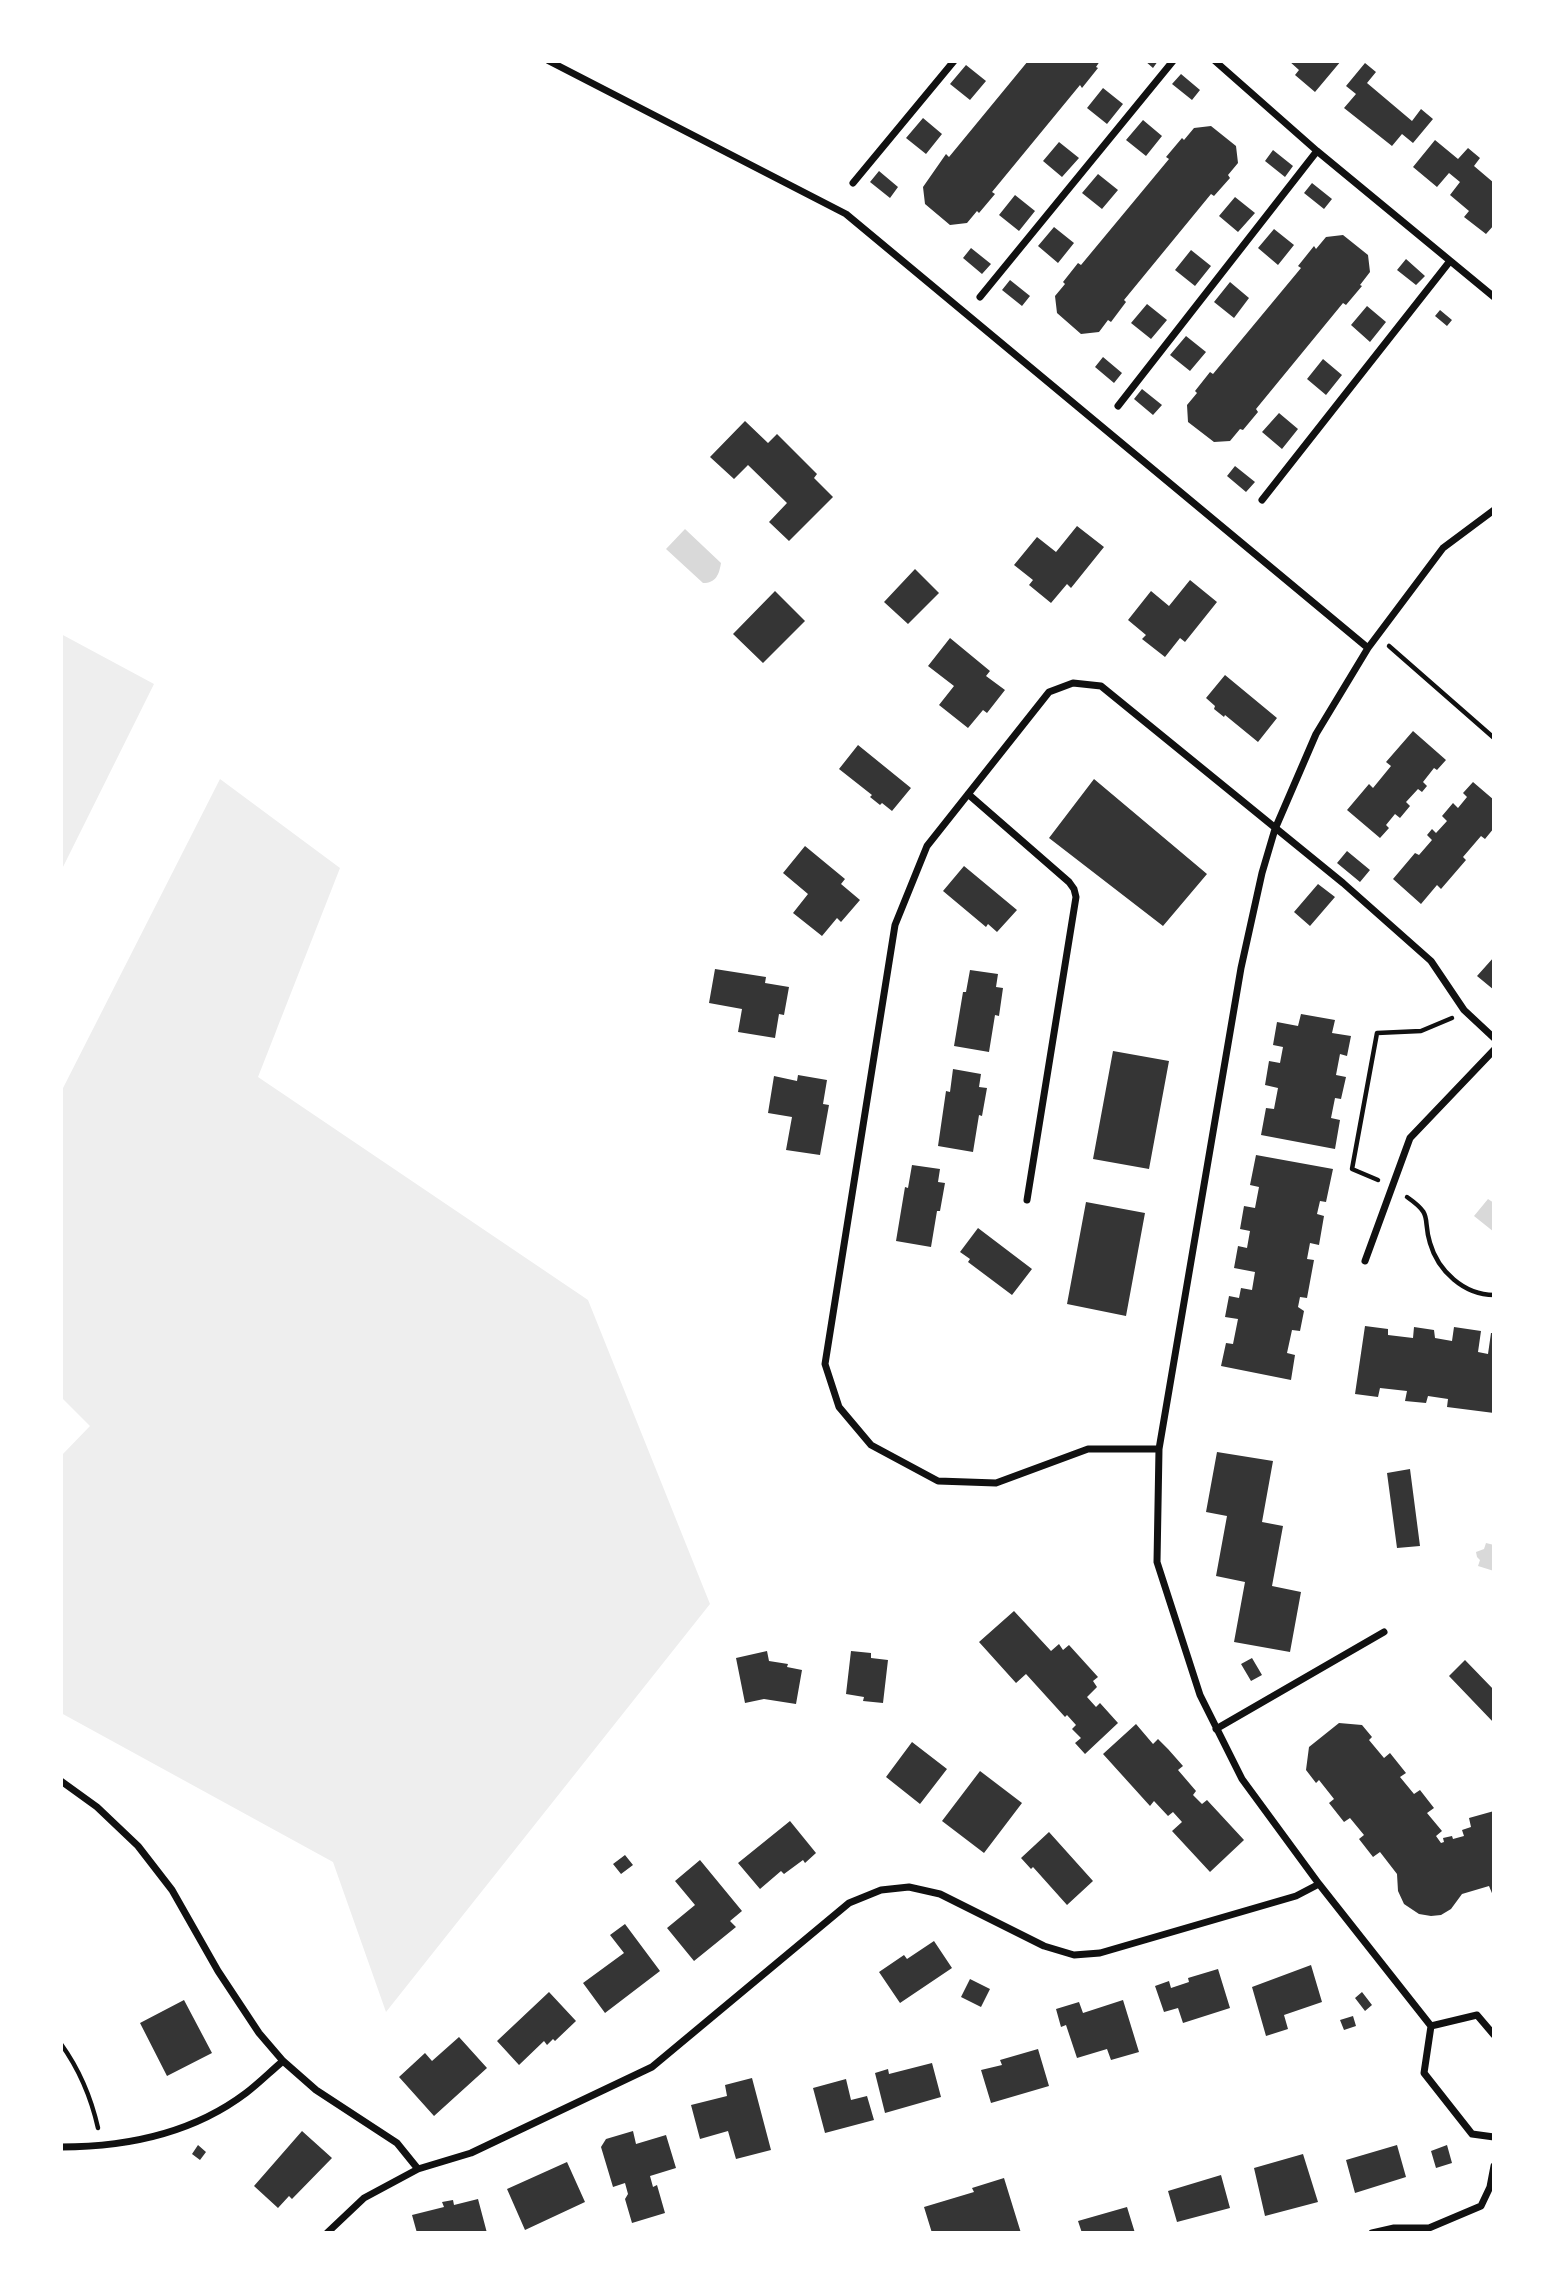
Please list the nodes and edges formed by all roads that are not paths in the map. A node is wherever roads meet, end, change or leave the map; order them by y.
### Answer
1 (550, 61) edge
2 (954, 61) edge
3 (1173, 61) edge
4 (1215, 61) edge
5 (1317, 151) junction
6 (853, 183) dead end
7 (1450, 261) junction
8 (980, 297) dead end
9 (1494, 298) edge
10 (1118, 406) dead end
11 (1262, 500) dead end
12 (1494, 510) edge
13 (1368, 648) junction
14 (968, 794) junction
15 (1275, 829) junction
16 (1494, 1038) edge
17 (1494, 1050) edge
18 (1027, 1200) dead end
19 (1365, 1261) dead end
20 (1158, 1449) junction
21 (1384, 1632) dead end
22 (1216, 1729) junction
23 (61, 1781) edge
24 (1319, 1884) junction
25 (1431, 2026) junction
26 (1494, 2035) edge
27 (283, 2062) junction
28 (1494, 2137) edge
29 (61, 2147) edge
30 (1494, 2166) edge
31 (418, 2169) junction
32 (327, 2233) edge
33 (1372, 2233) edge

1 - 13 street
2 - 6 street
3 - 8 street
4 - 5 street
5 - 7 street
5 - 10 street
7 - 9 street
7 - 11 street
12 - 13 street
13 - 15 street
14 - 15 street
14 - 18 street
14 - 20 street
15 - 16 street
15 - 20 street
17 - 19 street
20 - 22 street
21 - 22 street
22 - 24 street
23 - 27 street
24 - 25 street
24 - 31 street
25 - 26 street
25 - 28 street
27 - 29 street
27 - 31 street
30 - 33 street
31 - 32 street

